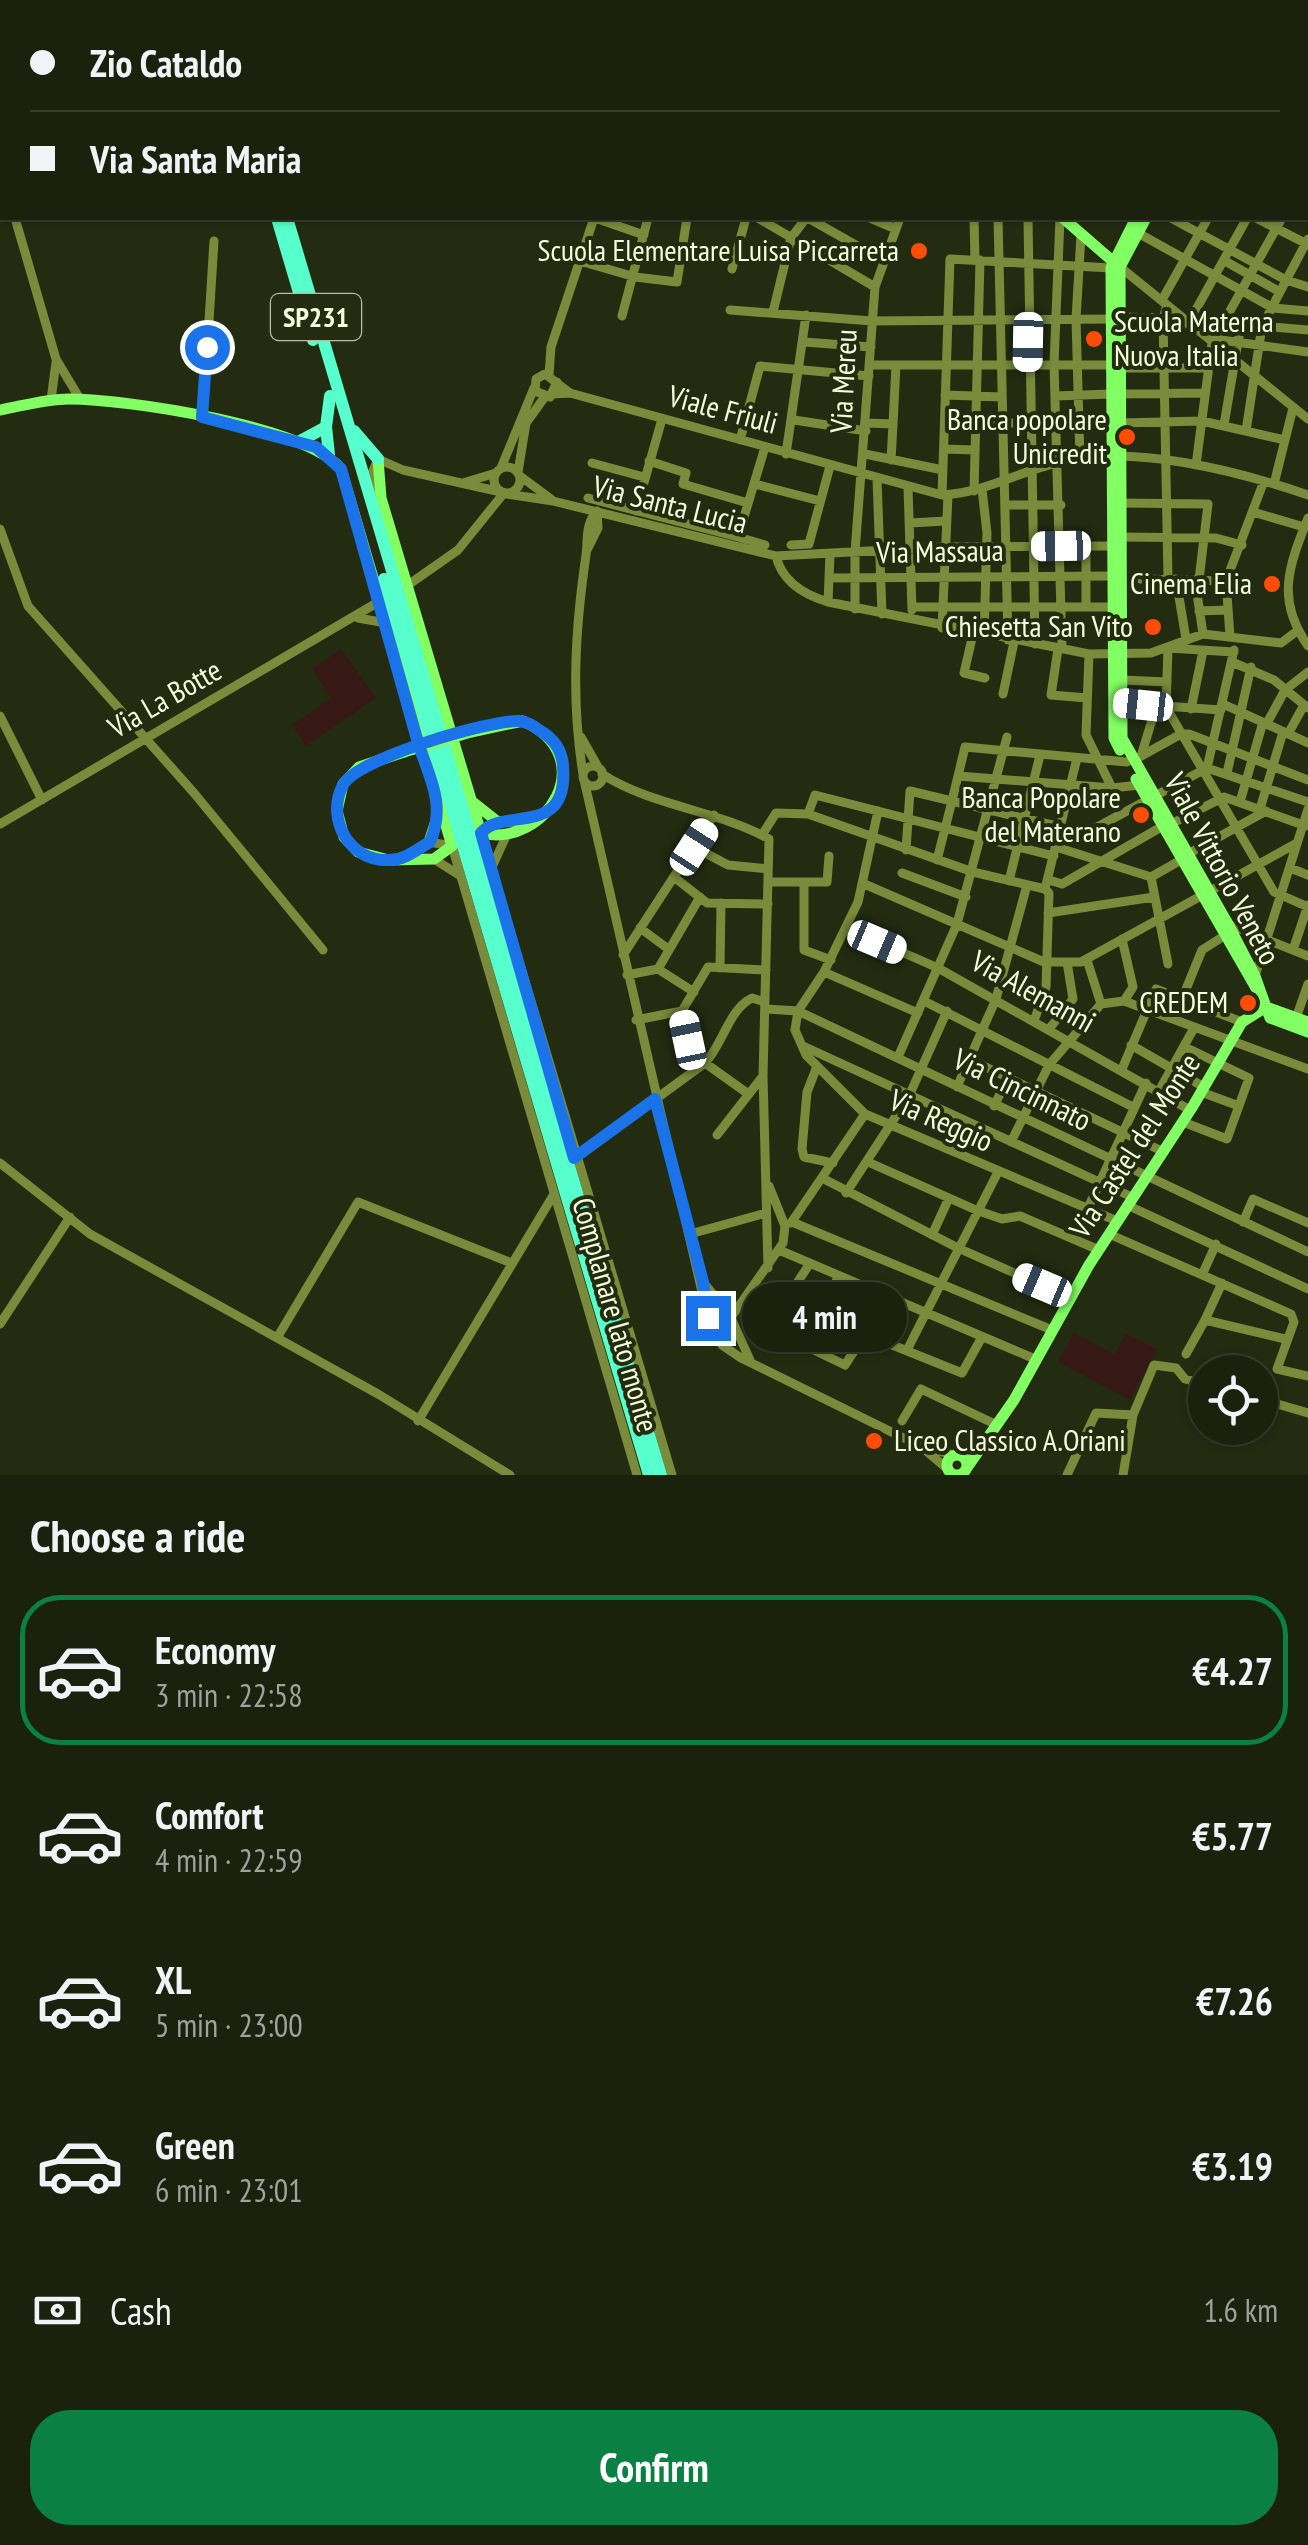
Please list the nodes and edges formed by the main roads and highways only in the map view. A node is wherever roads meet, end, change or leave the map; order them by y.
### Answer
1 (278, 220) edge
2 (288, 220) edge
3 (1068, 220) edge
4 (1133, 223) edge
5 (1114, 265) junction
6 (330, 396) junction
7 (0, 410) edge
8 (344, 417) junction
9 (326, 427) junction
10 (300, 441) junction
11 (330, 454) junction
12 (1116, 458) junction
13 (378, 459) joint
14 (1116, 541) junction
15 (1117, 653) junction
16 (1134, 759) junction
17 (470, 799) junction
18 (1152, 799) junction
19 (440, 806) junction
20 (532, 820) junction
21 (405, 858) junction
22 (1254, 985) junction
23 (1266, 1007) junction
24 (1302, 1020) edge
25 (1242, 1022) junction
26 (1308, 1032) edge
27 (959, 1468) edge
28 (649, 1475) edge
29 (661, 1475) edge

1 - 6 highway, SP231
2 - 8 highway, SP231
3 - 5 main road
4 - 5 main road
5 - 12 main road
6 - 9 highway
6 - 28 highway, SP231
7 - 10 main road
8 - 13 highway
8 - 29 highway, SP231
9 - 10 highway
9 - 11 highway
10 - 11 main road
11 - 19 main road, Complanare lato monte
12 - 14 main road, Viale Vittorio Veneto
12 - 14 main road, Viale Vittorio Veneto
13 - 17 main road
14 - 15 main road, Viale Vittorio Veneto
14 - 15 main road, Viale Vittorio Veneto
15 - 16 main road, Viale Vittorio Veneto
15 - 16 main road, Viale Vittorio Veneto
16 - 18 main road, Viale Vittorio Veneto
16 - 18 main road, Viale Vittorio Veneto
17 - 20 main road
17 - 20 main road
18 - 22 main road, Viale Vittorio Veneto
19 - 21 main road
19 - 21 main road, Complanare lato monte
20 - 21 main road, bridge
22 - 23 main road, Viale Vittorio Veneto
22 - 25 main road, Via Castel del Monte
23 - 24 main road, Viale Vittorio Veneto
23 - 25 main road, Via Castel del Monte
23 - 26 main road, Viale Vittorio Veneto
25 - 27 main road, Via Castel del Monte

